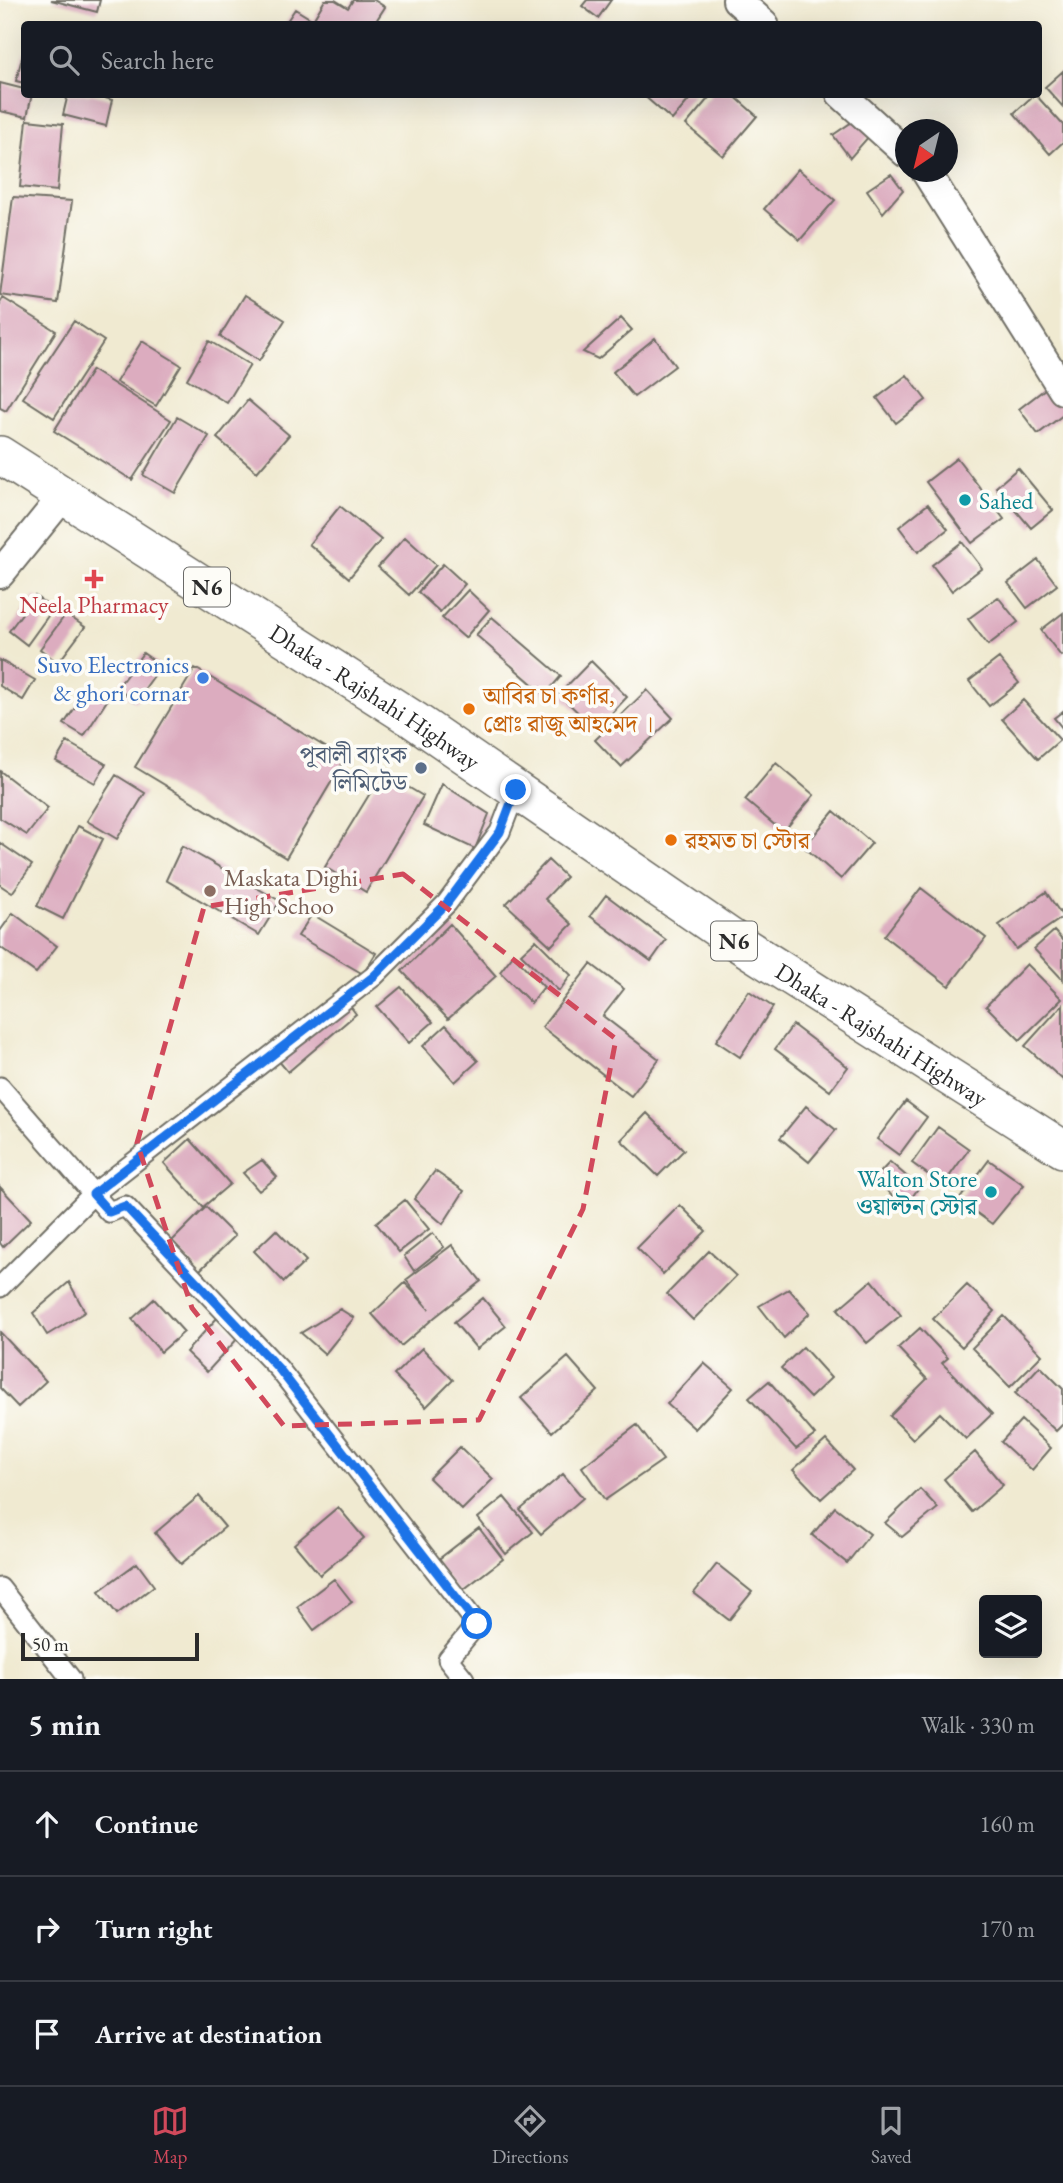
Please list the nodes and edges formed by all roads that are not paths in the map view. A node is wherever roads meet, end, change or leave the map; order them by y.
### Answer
1 (737, 0) edge
2 (761, 21) edge
3 (845, 98) edge
4 (895, 144) edge
5 (932, 182) edge
6 (1063, 390) edge
7 (0, 455) edge
8 (64, 495) junction
9 (0, 574) edge
10 (516, 790) junction
11 (0, 1087) edge
12 (1063, 1149) edge
13 (93, 1194) junction
14 (0, 1287) edge
15 (0, 1588) edge
16 (71, 1679) edge
17 (464, 1679) edge

1 - 2 street
3 - 4 street
5 - 6 street
7 - 8 highway, Dhaka - Rajshahi Highway / N6
8 - 9 street
8 - 10 highway, Dhaka - Rajshahi Highway / N6
10 - 12 highway, Dhaka - Rajshahi Highway / N6
10 - 13 street
11 - 13 street
13 - 14 street
13 - 17 street
15 - 16 street

